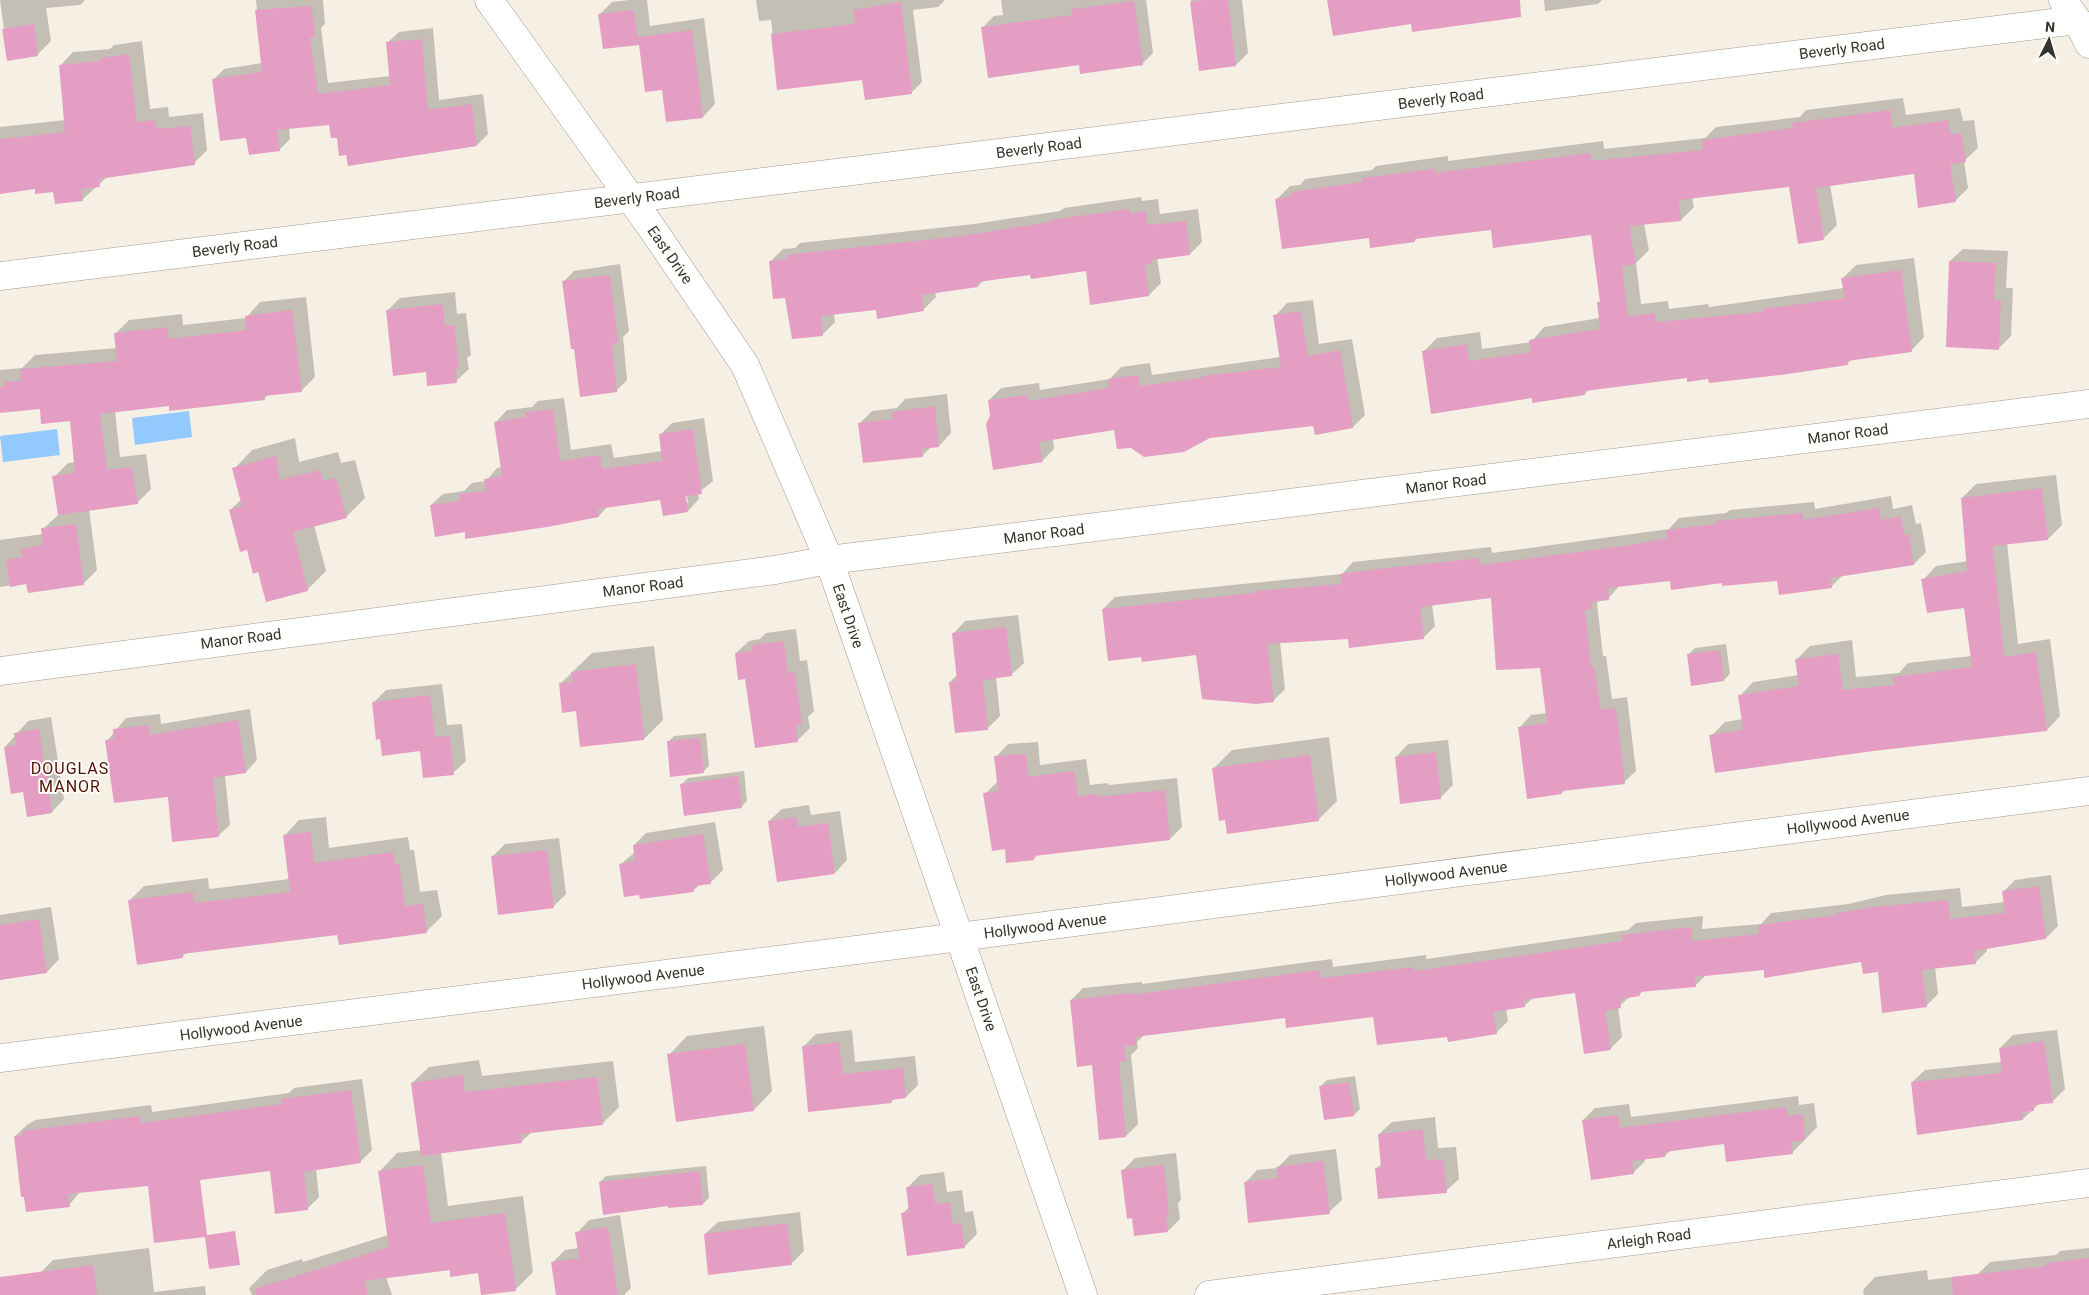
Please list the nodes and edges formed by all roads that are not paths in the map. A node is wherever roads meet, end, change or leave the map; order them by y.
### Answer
1 (488, 0) edge
2 (2070, 10) edge
3 (2089, 44) edge
4 (630, 199) junction
5 (0, 276) edge
6 (2089, 404) edge
7 (829, 560) junction
8 (0, 671) edge
9 (2089, 791) edge
10 (959, 937) junction
11 (0, 1058) edge
12 (2089, 1183) edge
13 (1083, 1295) edge
14 (1209, 1295) edge

1 - 4 street, East Drive
2 - 3 street
2 - 4 street, Beverly Road
4 - 5 street, Beverly Road
4 - 7 street, East Drive
6 - 7 street, Manor Road
7 - 8 street, Manor Road
7 - 10 street, East Drive
9 - 10 street, Hollywood Avenue
10 - 11 street, Hollywood Avenue
10 - 13 street, East Drive
12 - 14 street, Arleigh Road

